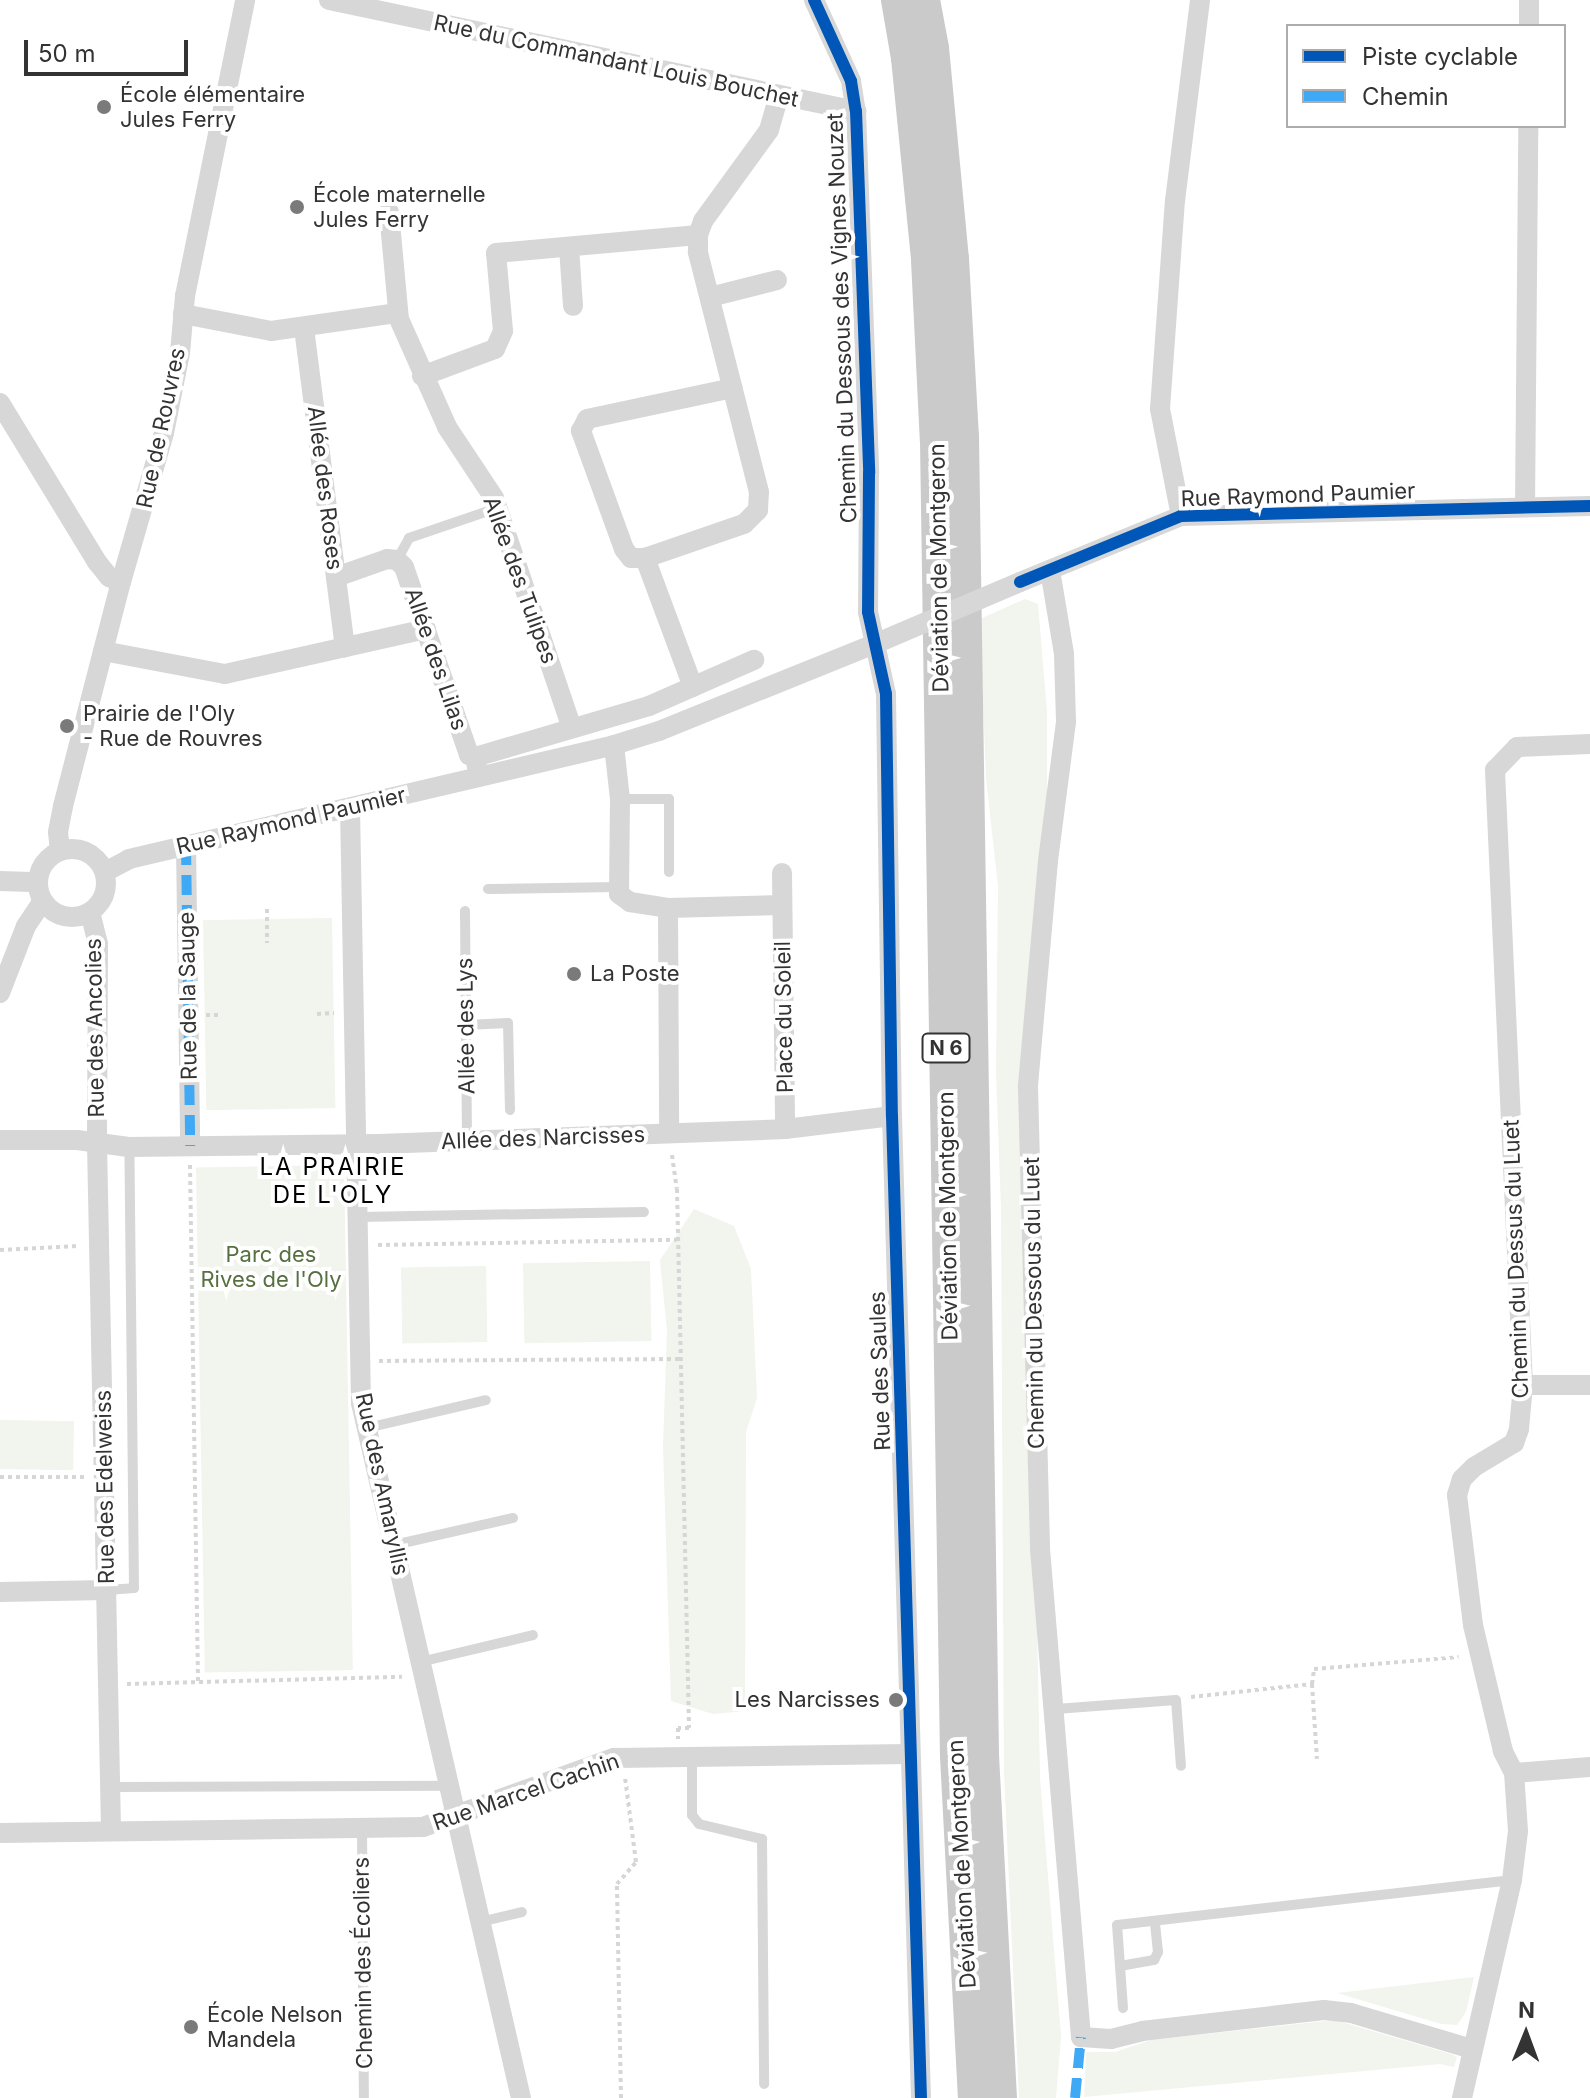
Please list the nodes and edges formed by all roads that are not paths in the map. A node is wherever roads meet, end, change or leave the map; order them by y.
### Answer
1 (245, 0) edge
2 (329, 0) edge
3 (814, 0) edge
4 (897, 0) edge
5 (924, 0) edge
6 (1200, 0) edge
7 (1529, 0) edge
8 (1529, 24) edge
9 (779, 96) junction
10 (856, 111) junction
11 (1528, 128) edge
12 (389, 212) dead end
13 (698, 235) junction
14 (569, 247) junction
15 (777, 280) dead end
16 (710, 297) junction
17 (573, 306) dead end
18 (398, 313) junction
19 (183, 314) junction
20 (304, 328) junction
21 (422, 376) junction
22 (733, 388) junction
23 (0, 403) edge
24 (1590, 506) edge
25 (1525, 507) junction
26 (497, 508) junction
27 (1181, 516) junction
28 (645, 558) junction
29 (397, 560) junction
30 (1050, 570) junction
31 (336, 577) junction
32 (121, 582) junction
33 (426, 629) junction
34 (877, 643) junction
35 (345, 647) junction
36 (103, 651) junction
37 (754, 660) dead end
38 (693, 687) junction
39 (572, 728) junction
40 (1590, 744) edge
41 (614, 745) junction
42 (477, 767) junction
43 (620, 799) junction
44 (350, 808) junction
45 (186, 845) junction
46 (60, 851) junction
47 (105, 872) junction
48 (669, 872) dead end
49 (782, 873) dead end
50 (0, 881) edge
51 (617, 887) junction
52 (488, 889) dead end
53 (40, 892) junction
54 (782, 905) junction
55 (668, 908) junction
56 (465, 911) dead end
57 (90, 912) junction
58 (0, 993) edge
59 (466, 1025) junction
60 (510, 1110) dead end
61 (892, 1116) junction
62 (785, 1129) junction
63 (669, 1133) junction
64 (0, 1140) edge
65 (467, 1141) junction
66 (97, 1144) junction
67 (359, 1144) junction
68 (190, 1146) junction
69 (129, 1147) junction
70 (644, 1212) dead end
71 (359, 1217) junction
72 (1523, 1385) junction
73 (1590, 1385) edge
74 (486, 1400) dead end
75 (367, 1428) junction
76 (513, 1518) dead end
77 (394, 1545) junction
78 (107, 1590) junction
79 (0, 1592) edge
80 (533, 1635) dead end
81 (422, 1669) junction
82 (1056, 1709) junction
83 (908, 1754) junction
84 (685, 1757) junction
85 (1181, 1766) dead end
86 (1590, 1767) edge
87 (1514, 1773) junction
88 (448, 1786) junction
89 (110, 1787) junction
90 (456, 1817) junction
91 (362, 1828) junction
92 (111, 1830) junction
93 (0, 1833) edge
94 (1512, 1880) junction
95 (522, 1912) dead end
96 (1155, 1921) junction
97 (480, 1922) junction
98 (1120, 1966) junction
99 (1123, 2008) dead end
100 (1472, 2049) junction
101 (764, 2084) dead end
102 (364, 2098) edge
103 (521, 2098) edge
104 (921, 2098) edge
105 (974, 2098) edge
106 (1001, 2098) edge
107 (1462, 2098) edge

1 - 19 street, Rue de Rouvres
2 - 9 street, Rue du Commandant Louis Bouchet
3 - 10 street, Chemin du Dessous des Vignes Nouzet
4 - 105 main road, Déviation de Montgeron / N 6
5 - 106 main road, Déviation de Montgeron / N 6
6 - 27 street
7 - 8 street
9 - 10 street, Rue du Commandant Louis Bouchet
9 - 13 street
10 - 34 street, Chemin du Dessous des Vignes Nouzet
11 - 25 street
12 - 18 street, Allée des Tulipes
13 - 14 street
13 - 16 street
14 - 17 street
14 - 21 street
15 - 16 street
16 - 22 street
18 - 20 street
18 - 21 street, Allée des Tulipes
19 - 20 street
19 - 32 street, Rue de Rouvres
20 - 31 street, Allée des Roses
21 - 26 street, Allée des Tulipes
22 - 28 street
22 - 28 street
23 - 32 street
24 - 25 street, Rue Raymond Paumier
25 - 27 street, Rue Raymond Paumier
26 - 29 lane, Allée des Lilas
26 - 39 street, Allée des Tulipes
27 - 30 street, Rue Raymond Paumier
28 - 38 street
29 - 31 street, Allée des Lilas
29 - 33 street, Allée des Lilas
30 - 34 street, Rue Raymond Paumier, bridge
30 - 82 street, Chemin du Dessous du Luet
31 - 35 street, Allée des Roses
32 - 36 street, Rue de Rouvres
33 - 35 street
33 - 42 street, Allée des Lilas
34 - 41 street, Rue Raymond Paumier
34 - 61 street, Rue des Saules
35 - 36 street
36 - 46 street, Rue de Rouvres
37 - 38 street, Rue Raymond Paumier
38 - 39 street, Rue Raymond Paumier
39 - 42 street, Rue Raymond Paumier
40 - 72 street, Chemin du Dessus du Luet
41 - 42 street, Rue Raymond Paumier
41 - 43 street
42 - 44 street, Rue Raymond Paumier
43 - 48 lane
43 - 51 street
44 - 45 street, Rue Raymond Paumier
44 - 67 street, Rue des Amaryllis
45 - 47 street, Rue Raymond Paumier
45 - 68 street, Rue de la Sauge
46 - 47 street
46 - 53 street
47 - 57 street
49 - 54 street, Place du Soleil
50 - 53 street
51 - 52 lane
51 - 55 street
53 - 57 street
53 - 58 street
54 - 55 street
54 - 62 street, Place du Soleil
55 - 63 street
56 - 59 lane, Allée des Lys
57 - 66 street, Rue des Ancolies
59 - 60 lane
59 - 65 lane, Allée des Lys
61 - 62 street, Allée des Narcisses
61 - 83 street, Rue des Saules
62 - 63 street, Allée des Narcisses
63 - 65 street, Allée des Narcisses
64 - 66 street, Allée des Narcisses
65 - 67 street, Allée des Narcisses
66 - 69 street, Allée des Narcisses
66 - 78 street, Rue des Edelweiss
67 - 68 street, Allée des Narcisses
67 - 71 street, Rue des Amaryllis
68 - 69 street, Allée des Narcisses
69 - 78 lane
70 - 71 lane
71 - 75 street, Rue des Amaryllis
72 - 73 street
72 - 87 street, Chemin du Dessus du Luet
74 - 75 lane
75 - 77 street, Rue des Amaryllis
76 - 77 lane
77 - 81 street, Rue des Amaryllis
78 - 79 street
78 - 89 street, Rue des Edelweiss
80 - 81 lane
81 - 88 street, Rue des Amaryllis
82 - 85 lane
82 - 100 street, Chemin du Dessous du Luet
83 - 84 street, Rue Marcel Cachin
83 - 104 street, Rue des Saules
84 - 90 street, Rue Marcel Cachin
84 - 101 lane
86 - 87 street
87 - 94 street, Chemin du Dessus du Luet
88 - 89 lane
88 - 90 street, Rue des Amaryllis
89 - 92 street, Rue des Edelweiss
90 - 91 street, Rue Marcel Cachin
90 - 97 street, Rue des Amaryllis
91 - 92 street, Rue Marcel Cachin
91 - 102 lane, Chemin des Écoliers
92 - 93 street, Rue Marcel Cachin
94 - 96 lane
94 - 100 street, Chemin du Dessus du Luet
95 - 97 lane
96 - 98 lane
96 - 98 lane
97 - 103 street, Rue des Amaryllis
98 - 99 lane
100 - 107 street, Chemin du Dessus du Luet

